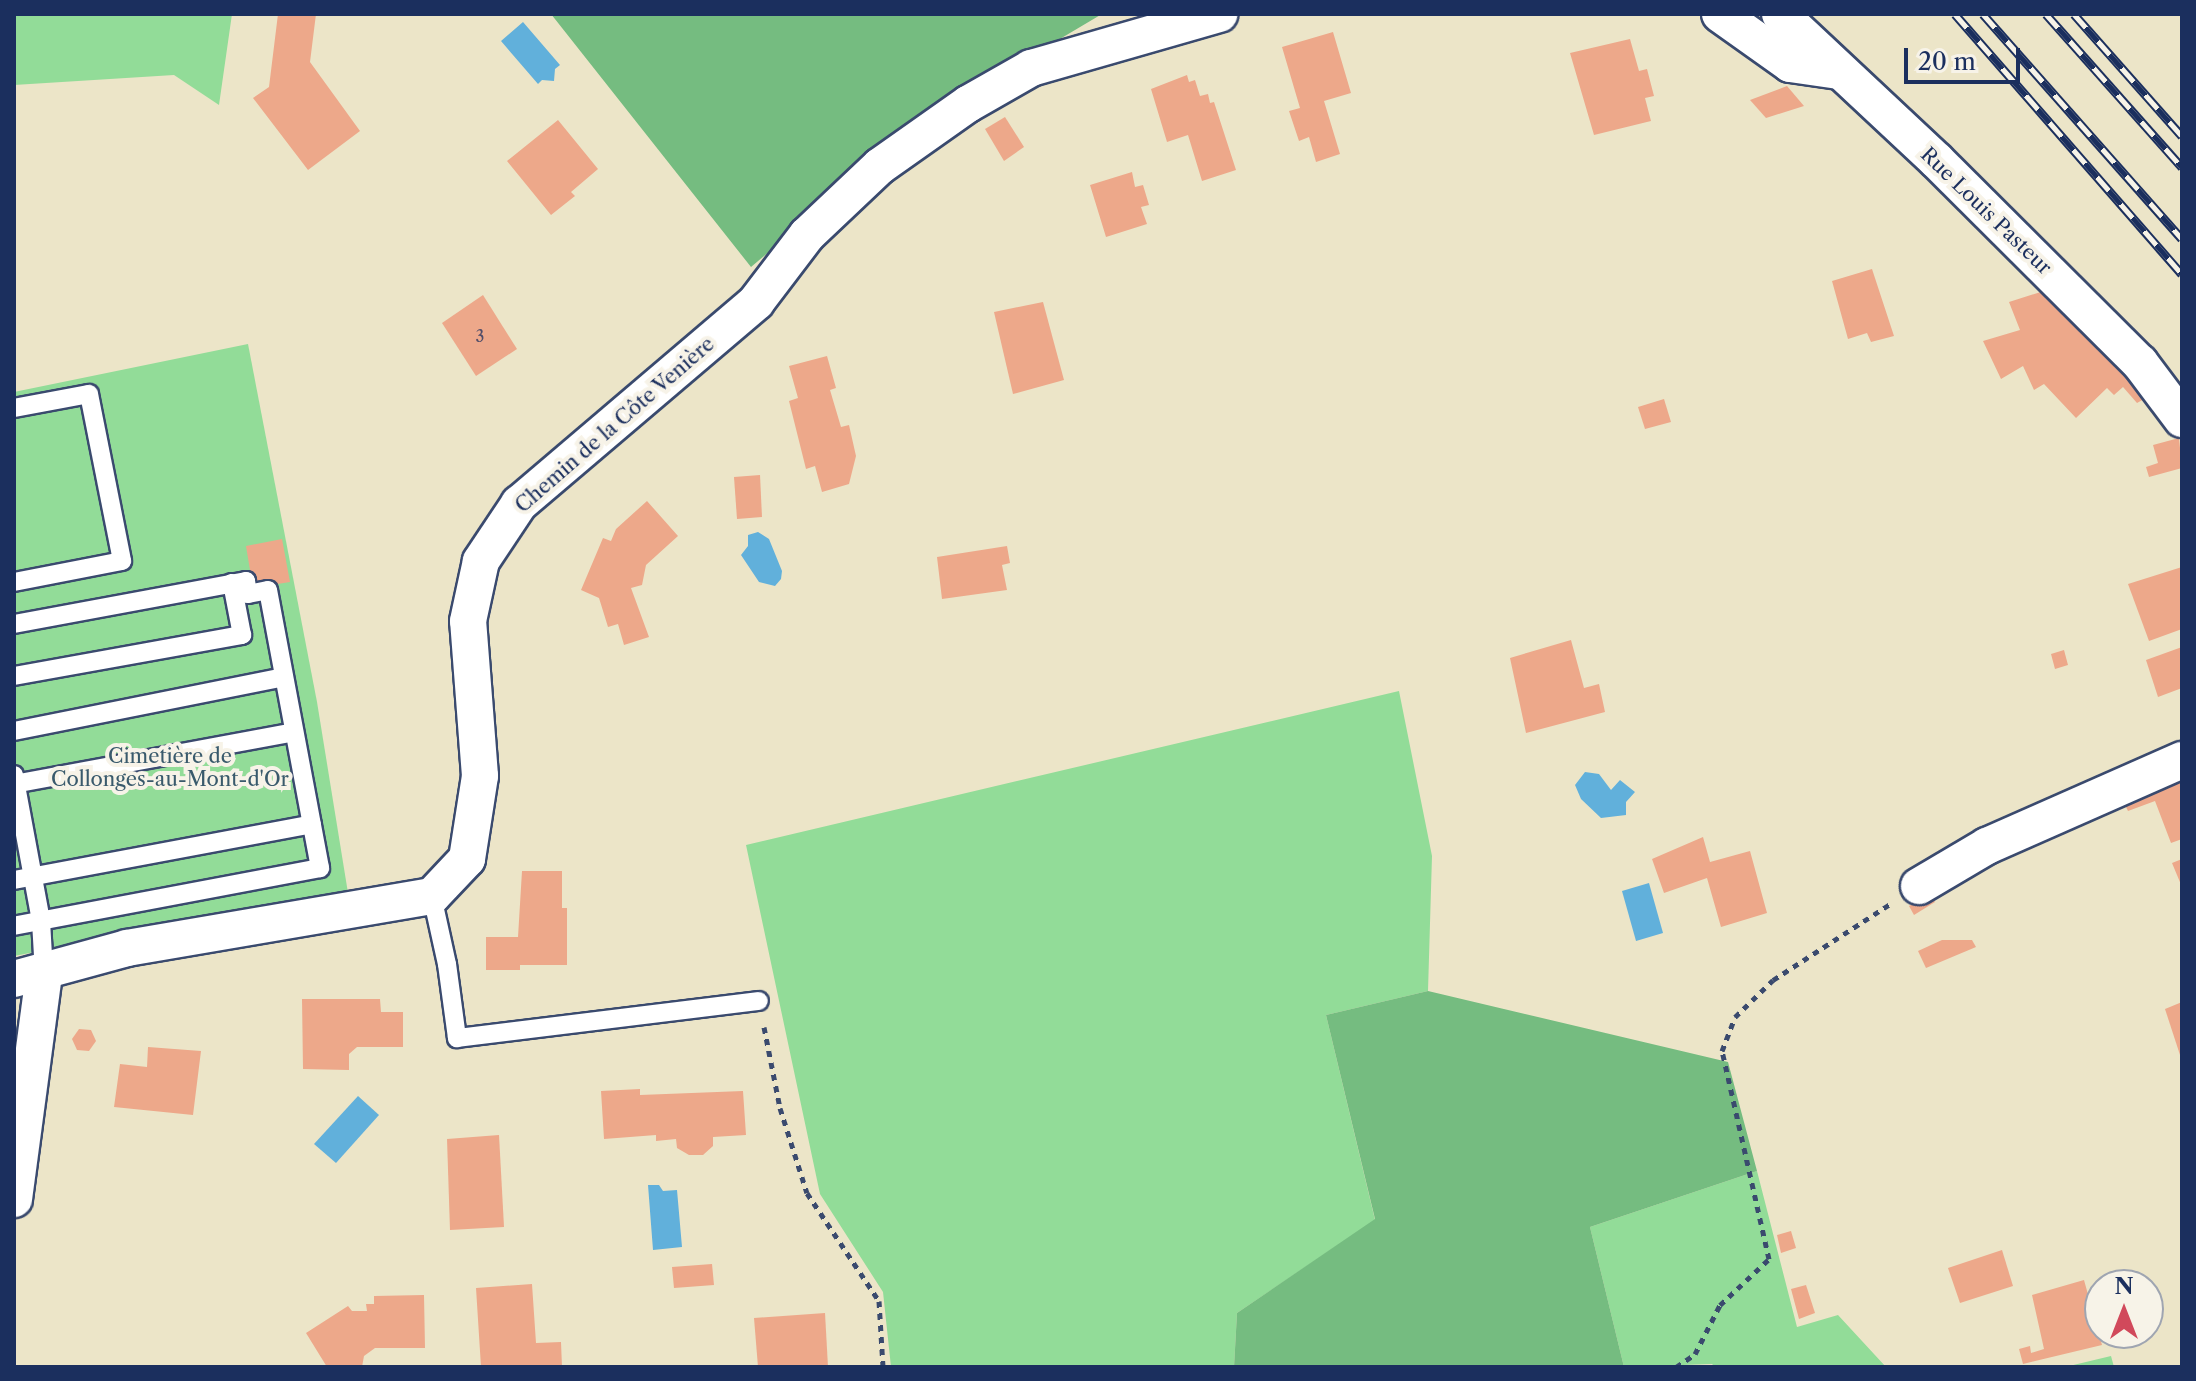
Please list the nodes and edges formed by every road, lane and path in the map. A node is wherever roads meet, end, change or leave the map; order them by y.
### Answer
1 (1219, 14) edge
2 (1720, 14) edge
3 (1780, 14) edge
4 (1839, 71) junction
5 (14, 408) edge
6 (2182, 419) edge
7 (14, 582) edge
8 (232, 583) junction
9 (14, 624) edge
10 (14, 676) edge
11 (284, 677) junction
12 (14, 731) edge
13 (294, 732) junction
14 (2182, 760) edge
15 (15, 781) edge
16 (312, 824) junction
17 (23, 878) edge
18 (1919, 886) joint
19 (432, 896) junction
20 (41, 921) junction
21 (14, 926) edge
22 (29, 976) edge
23 (759, 1001) joint
24 (14, 1199) edge
25 (883, 1367) edge
26 (1676, 1367) edge

1 - 19 street, Chemin de la Côte Venière
2 - 4 street
3 - 4 street, Rue Louis Pasteur
4 - 6 street, Rue Louis Pasteur
5 - 7 lane
8 - 9 lane
8 - 10 lane
8 - 11 lane
11 - 12 lane
11 - 13 lane
13 - 15 lane
13 - 16 lane
14 - 18 street
15 - 17 lane
16 - 17 lane
16 - 20 lane
17 - 20 lane
18 - 26 path
19 - 22 street
19 - 23 lane
20 - 21 lane
20 - 22 lane
22 - 24 street
23 - 25 path

